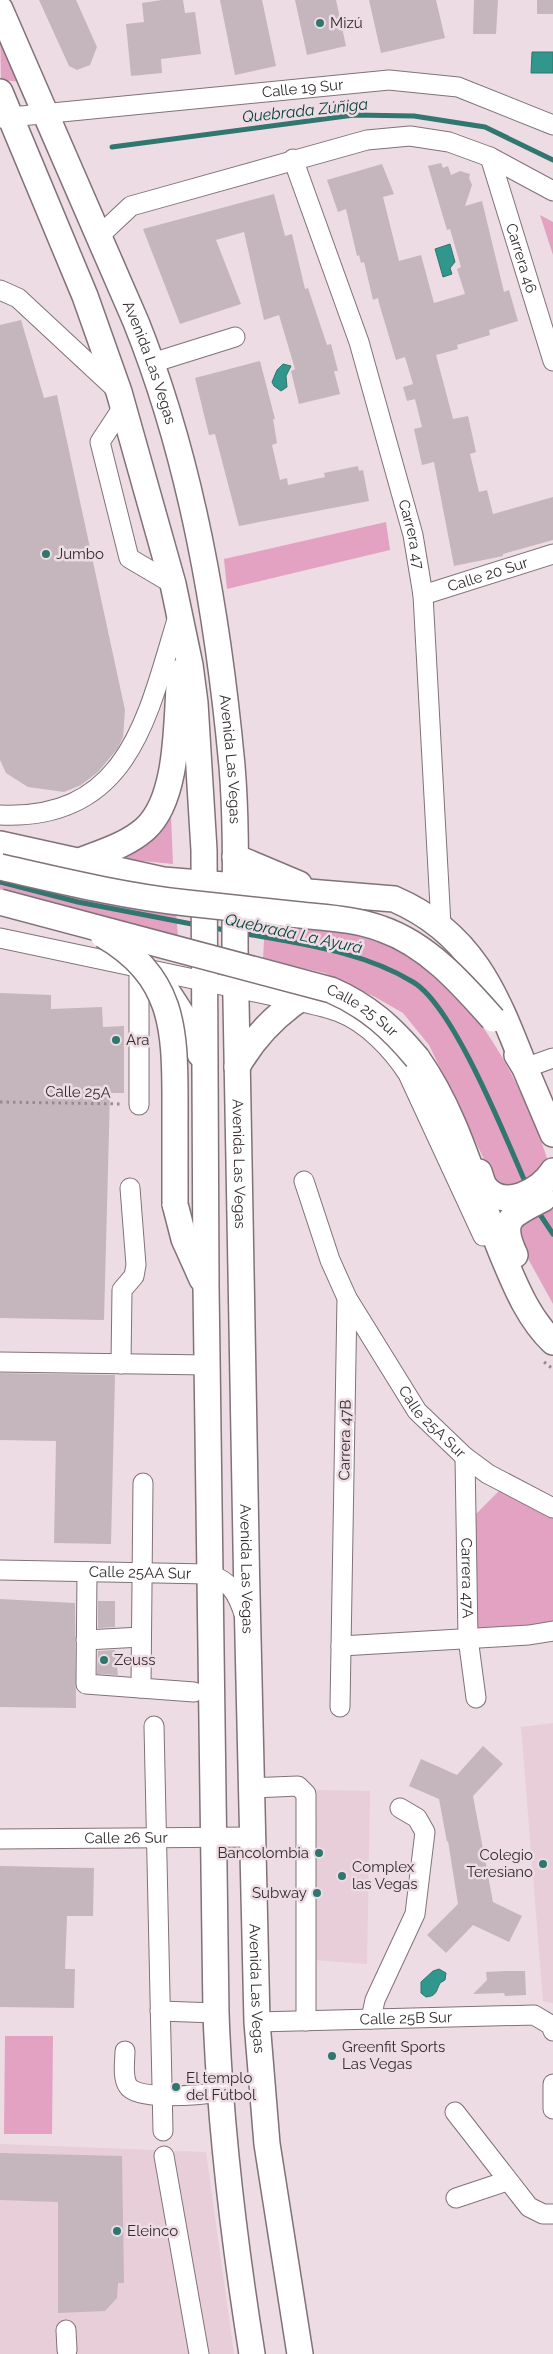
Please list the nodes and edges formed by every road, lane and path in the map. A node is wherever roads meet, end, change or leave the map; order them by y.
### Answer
1 (0, 10) edge
2 (0, 92) edge
3 (46, 114) junction
4 (5, 118) edge
5 (553, 125) edge
6 (490, 157) junction
7 (293, 159) junction
8 (553, 191) edge
9 (99, 236) junction
10 (0, 290) edge
11 (235, 337) dead end
12 (553, 360) edge
13 (152, 363) junction
14 (121, 399) junction
15 (553, 554) edge
16 (173, 584) junction
17 (423, 595) junction
18 (181, 620) junction
19 (0, 815) edge
20 (0, 844) edge
21 (235, 857) junction
22 (80, 861) junction
23 (0, 867) edge
24 (204, 883) junction
25 (235, 886) junction
26 (319, 892) junction
27 (0, 902) edge
28 (84, 924) junction
29 (441, 925) junction
30 (0, 938) edge
31 (146, 969) junction
32 (204, 982) junction
33 (236, 988) junction
34 (297, 1001) junction
35 (418, 1058) junction
36 (553, 1058) edge
37 (204, 1063) junction
38 (237, 1067) junction
39 (525, 1068) junction
40 (0, 1102) edge
41 (139, 1105) joint
42 (553, 1134) edge
43 (304, 1181) dead end
44 (130, 1188) dead end
45 (548, 1188) edge
46 (520, 1203) junction
47 (206, 1286) junction
48 (347, 1298) junction
49 (548, 1340) edge
50 (0, 1362) edge
51 (121, 1364) junction
52 (208, 1365) junction
53 (553, 1369) edge
54 (465, 1457) junction
55 (143, 1483) dead end
56 (553, 1508) edge
57 (0, 1570) edge
58 (87, 1572) junction
59 (141, 1573) junction
60 (209, 1574) junction
61 (248, 1627) junction
62 (553, 1631) edge
63 (141, 1637) junction
64 (468, 1638) junction
65 (86, 1640) junction
66 (341, 1646) junction
67 (141, 1688) junction
68 (194, 1692) dead end
69 (476, 1698) dead end
70 (340, 1707) dead end
71 (154, 1726) dead end
72 (251, 1788) junction
73 (400, 1808) dead end
74 (212, 1837) junction
75 (252, 1837) junction
76 (156, 1838) junction
77 (0, 1839) edge
78 (160, 2011) junction
79 (216, 2013) junction
80 (371, 2019) junction
81 (306, 2021) junction
82 (257, 2022) junction
83 (552, 2028) edge
84 (125, 2051) dead end
85 (553, 2084) edge
86 (219, 2092) junction
87 (162, 2096) junction
88 (553, 2109) edge
89 (455, 2112) dead end
90 (162, 2132) dead end
91 (164, 2156) dead end
92 (507, 2181) junction
93 (456, 2198) dead end
94 (553, 2214) edge
95 (66, 2330) dead end
96 (68, 2350) dead end
97 (199, 2354) edge
98 (252, 2354) edge
99 (300, 2354) edge

1 - 3 main road, Avenida Las Vegas
2 - 4 main road, Avenida Las Vegas
3 - 4 street, Calle 19 Sur
3 - 5 street, Calle 19 Sur
3 - 9 main road, Avenida Las Vegas
4 - 14 main road, Avenida Las Vegas
6 - 7 street
6 - 8 street
6 - 12 street, Carrera 46
7 - 9 street
7 - 17 street, Carrera 47
9 - 13 main road, Avenida Las Vegas
10 - 14 street
11 - 13 street
13 - 21 main road, Avenida Las Vegas
14 - 16 main road, Avenida Las Vegas
14 - 16 street
15 - 17 street, Calle 20 Sur
16 - 18 main road, Avenida Las Vegas
17 - 29 street, Carrera 47
18 - 19 street
18 - 22 main road
18 - 24 main road, Avenida Las Vegas
20 - 22 main road
21 - 25 main road, Avenida Las Vegas
21 - 26 main road
22 - 24 main road
23 - 39 main road, bridge
24 - 25 main road
24 - 32 main road, Avenida Las Vegas
25 - 26 main road
25 - 33 main road, Avenida Las Vegas
26 - 29 main road
27 - 28 main road, Calle 25 Sur, bridge
28 - 35 main road, Calle 25 Sur, bridge
28 - 47 main road, bridge
29 - 39 main road
30 - 31 street, Calle 25 Sur
31 - 32 street, Calle 25 Sur
31 - 37 main road
31 - 41 street
32 - 33 street, Calle 25 Sur
32 - 37 main road, Avenida Las Vegas
33 - 34 street, Calle 25 Sur
33 - 38 main road, Avenida Las Vegas
34 - 38 main road
34 - 49 street, Calle 25 Sur
35 - 46 main road
35 - 49 main road, Calle 25 Sur
36 - 39 street
37 - 47 main road, Avenida Las Vegas
38 - 61 main road, Avenida Las Vegas
39 - 42 main road
40 - 41 path, Calle 25A
43 - 48 street, Carrera 47B
44 - 51 street
45 - 46 main road
46 - 49 main road
47 - 52 main road, Avenida Las Vegas
48 - 54 street, Calle 25A Sur
48 - 66 street, Carrera 47B
49 - 53 path
50 - 51 street
51 - 52 street
52 - 60 main road, Avenida Las Vegas
54 - 56 street, Calle 25A Sur
54 - 64 street, Carrera 47A
55 - 59 street
57 - 58 street, Calle 25AA Sur
58 - 59 street, Calle 25AA Sur
58 - 65 street
59 - 60 street, Calle 25AA Sur
59 - 63 street
60 - 61 street, Calle 25AA Sur
60 - 74 main road, Avenida Las Vegas
61 - 72 main road, Avenida Las Vegas
62 - 64 street
63 - 65 street
63 - 67 street
64 - 66 street
64 - 69 street, Carrera 47A
65 - 67 street
66 - 70 street, Carrera 47B
67 - 68 street
71 - 76 street
72 - 75 main road, Avenida Las Vegas
72 - 81 street
73 - 80 street
74 - 75 street, Calle 26 Sur
74 - 76 street, Calle 26 Sur
74 - 79 main road, Avenida Las Vegas
75 - 82 main road, Avenida Las Vegas
76 - 77 street, Calle 26 Sur
76 - 78 street
78 - 79 street
78 - 87 street
79 - 86 main road, Avenida Las Vegas
80 - 81 street, Calle 25B Sur
80 - 83 street, Calle 25B Sur
81 - 82 street, Calle 25B Sur
82 - 99 main road, Avenida Las Vegas
84 - 87 street
85 - 88 street
86 - 87 street
86 - 98 main road, Avenida Las Vegas
87 - 90 street
89 - 92 street
91 - 97 street
92 - 93 street
92 - 94 street
95 - 96 street

